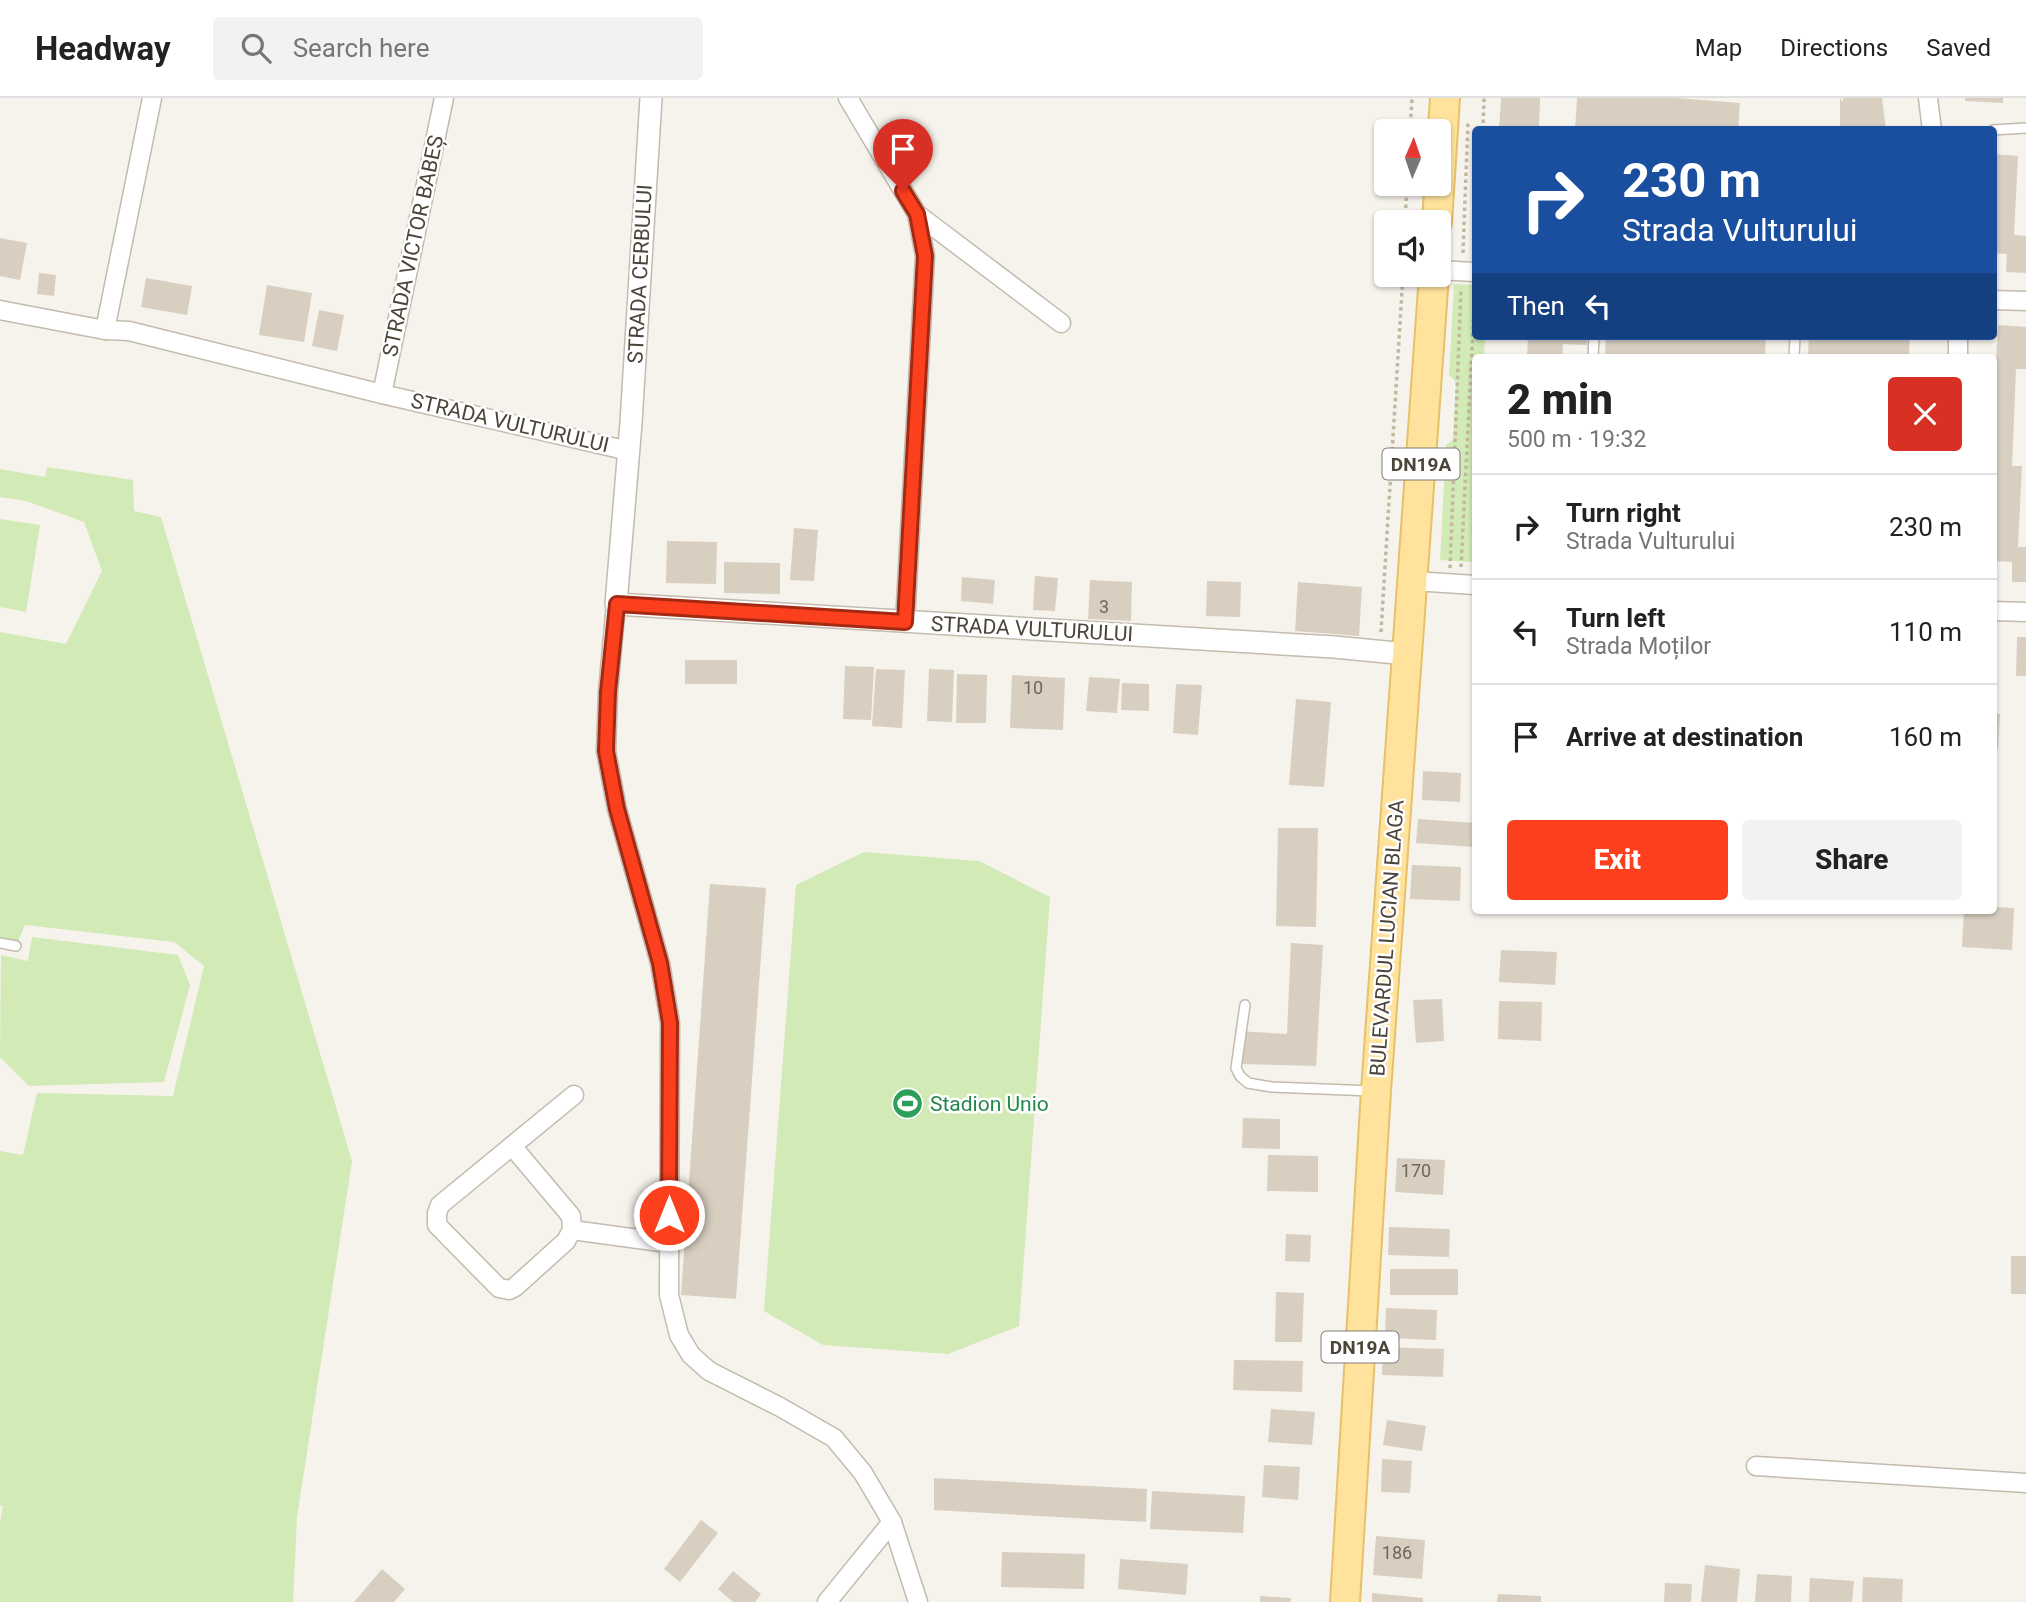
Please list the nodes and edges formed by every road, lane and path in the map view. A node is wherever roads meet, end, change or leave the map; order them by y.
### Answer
1 (152, 98) edge
2 (444, 98) edge
3 (651, 98) edge
4 (848, 98) edge
5 (1412, 98) edge
6 (1484, 98) edge
7 (1928, 98) edge
8 (1457, 105) edge
9 (1411, 119) edge
10 (1483, 126) edge
11 (1932, 126) edge
12 (2026, 128) edge
13 (1997, 130) edge
14 (1439, 210) edge
15 (917, 214) junction
16 (1451, 272) edge
17 (1471, 274) edge
18 (1402, 287) edge
19 (1433, 287) edge
20 (1997, 300) edge
21 (2026, 301) edge
22 (0, 310) edge
23 (1061, 323) dead end
24 (105, 330) junction
25 (382, 394) junction
26 (629, 451) junction
27 (1413, 581) junction
28 (1462, 584) edge
29 (617, 604) junction
30 (1997, 611) edge
31 (2026, 612) edge
32 (905, 622) junction
33 (1370, 636) dead end
34 (1407, 654) junction
35 (0, 943) edge
36 (16, 946) dead end
37 (1245, 1005) dead end
38 (1376, 1091) junction
39 (574, 1095) dead end
40 (512, 1146) junction
41 (572, 1230) junction
42 (668, 1243) junction
43 (1756, 1466) dead end
44 (2026, 1483) edge
45 (892, 1522) junction
46 (827, 1602) edge
47 (918, 1602) edge
48 (1345, 1602) edge

1 - 24 street
2 - 25 street, STRADA VICTOR BABEȘ
3 - 26 street, STRADA CERBULUI
4 - 15 street
5 - 9 path
6 - 10 path
7 - 11 street
8 - 14 main road
8 - 17 path
12 - 13 lane
15 - 23 street
15 - 32 street
16 - 17 street
17 - 28 path
17 - 28 path
18 - 33 path
19 - 27 main road, BULEVARDUL LUCIAN BLAGA / DN19A
20 - 21 street
22 - 24 street, STRADA VULTURULUI
24 - 25 street, STRADA VULTURULUI
25 - 26 street, STRADA VULTURULUI
26 - 29 street, STRADA VULTURULUI
27 - 28 street
27 - 34 main road, BULEVARDUL LUCIAN BLAGA / DN19A
29 - 32 street, STRADA VULTURULUI
29 - 42 street
30 - 31 street
32 - 34 street, STRADA VULTURULUI
34 - 38 main road, BULEVARDUL LUCIAN BLAGA / DN19A
35 - 36 lane
37 - 38 lane
38 - 48 main road, BULEVARDUL LUCIAN BLAGA / DN19A
39 - 40 street
40 - 41 street
40 - 41 street
41 - 42 street
42 - 45 street
43 - 44 street
45 - 46 street
45 - 47 street

